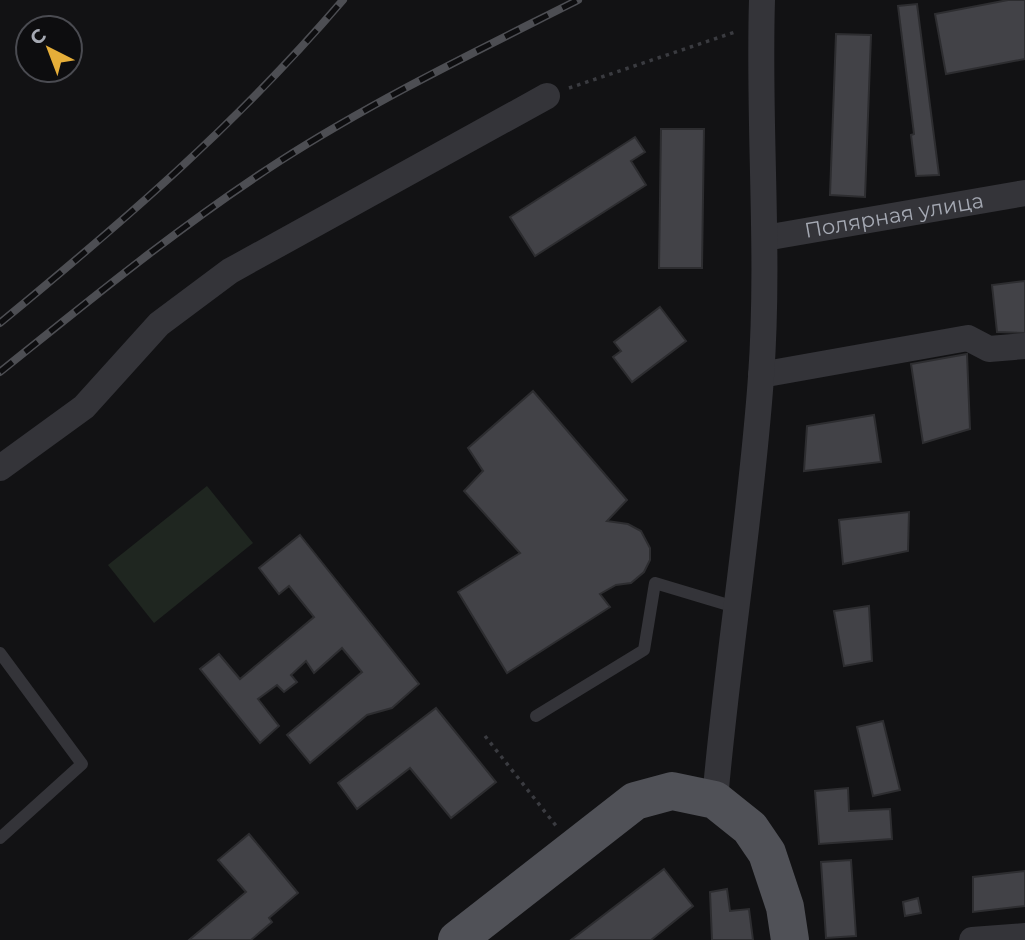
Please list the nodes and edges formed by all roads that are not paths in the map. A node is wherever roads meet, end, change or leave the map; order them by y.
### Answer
1 (761, 12) edge
2 (547, 96) road end
3 (1025, 193) edge
4 (765, 238) junction
5 (1025, 346) edge
6 (761, 376) junction
7 (0, 468) edge
8 (735, 607) junction
9 (0, 653) edge
10 (536, 716) dead end
11 (715, 800) junction
12 (0, 838) edge
13 (1025, 936) edge
14 (457, 940) edge
15 (790, 940) edge
16 (972, 940) edge

1 - 4 street
2 - 7 street
3 - 4 street, Полярная улица
4 - 6 street
5 - 6 street
6 - 8 street
8 - 10 lane
8 - 11 street
9 - 12 lane
11 - 14 main road
11 - 15 main road
13 - 16 street

